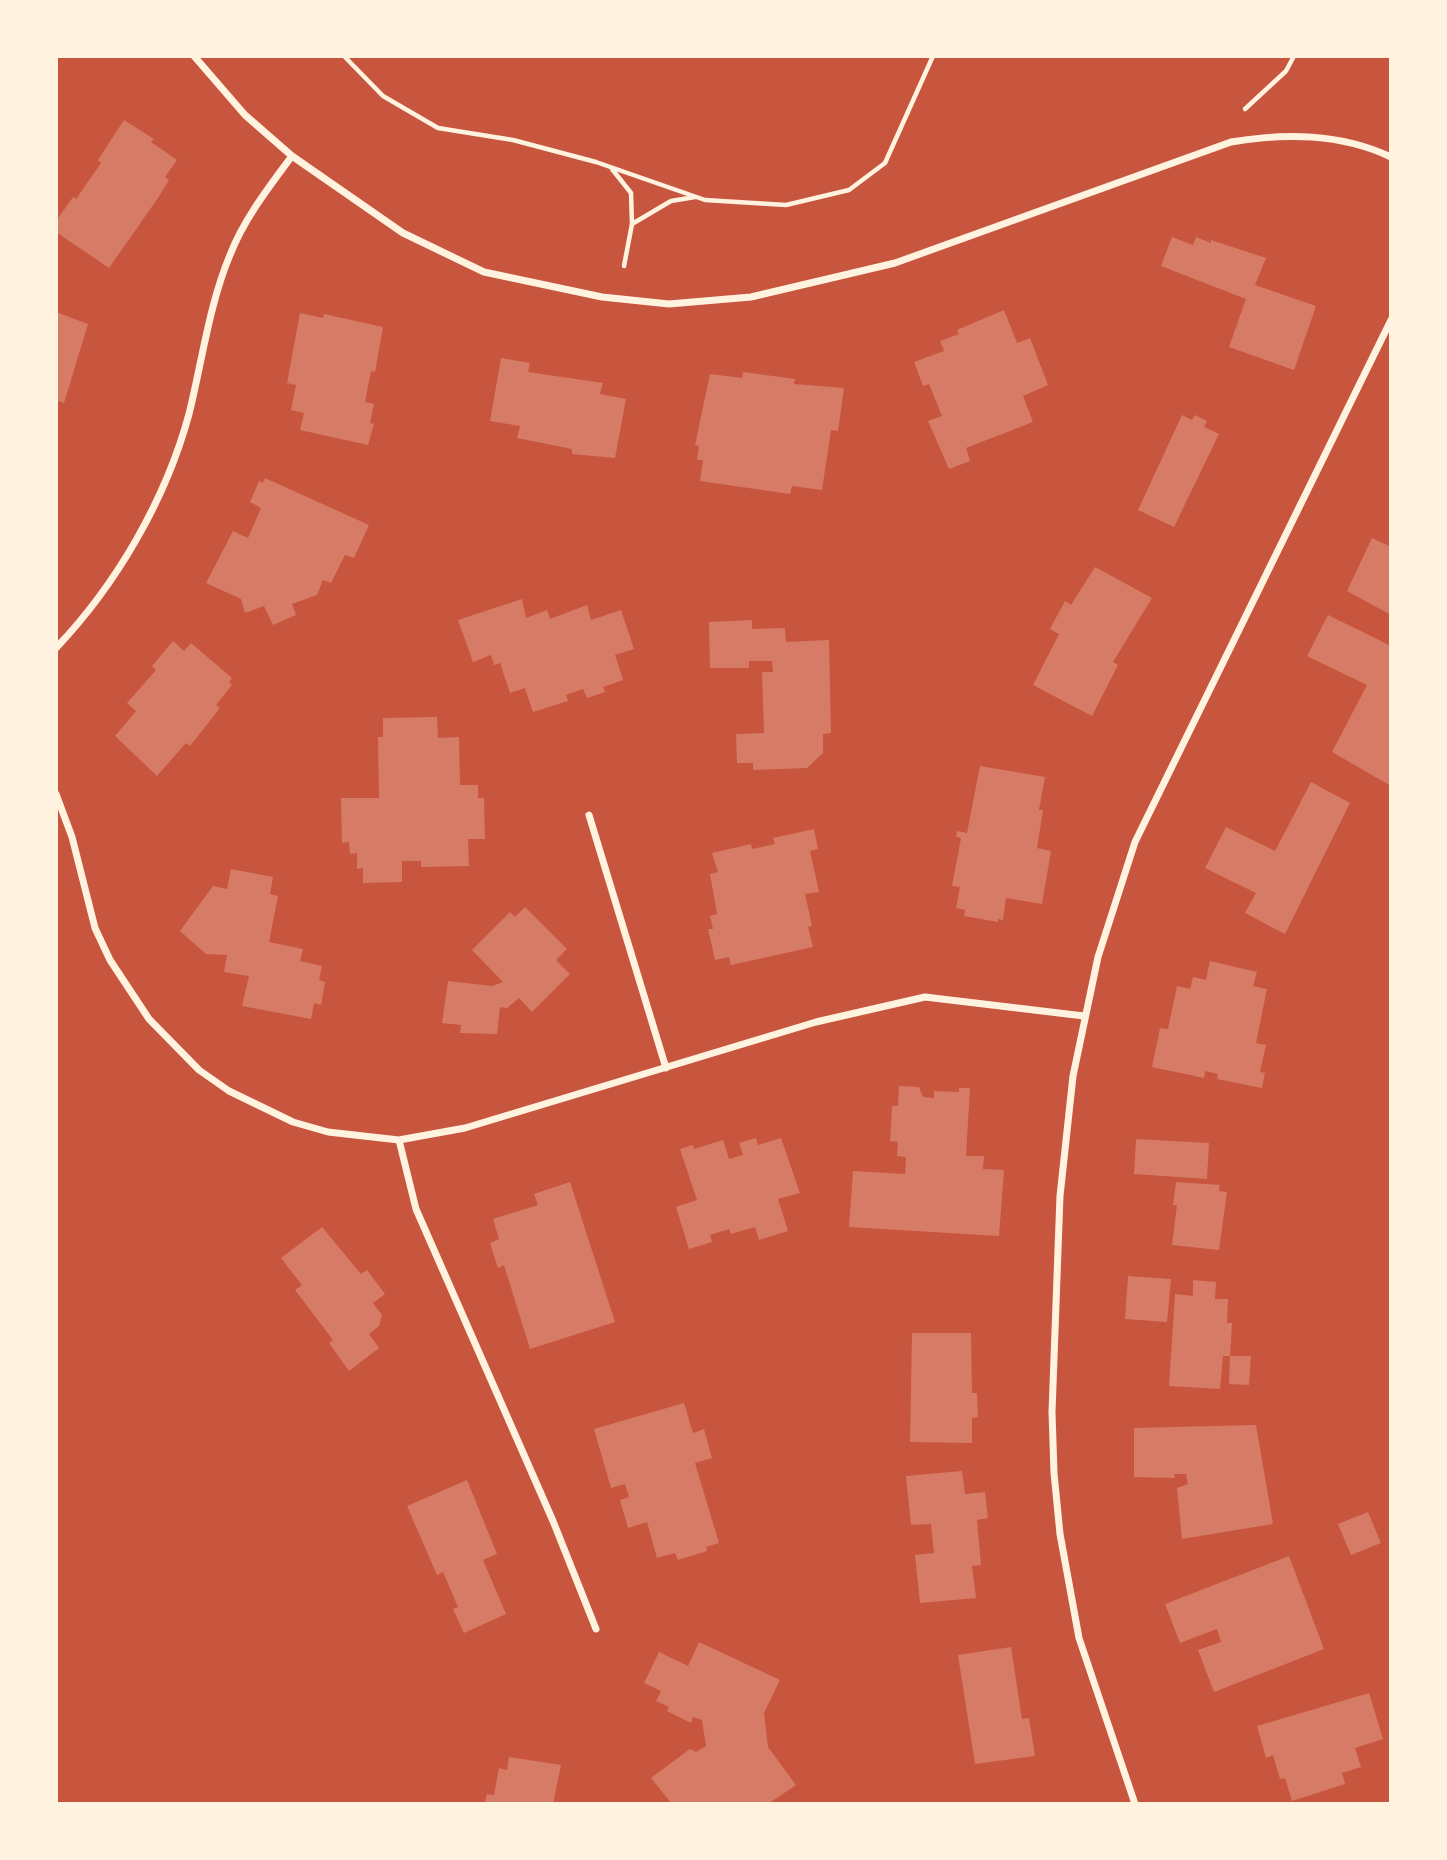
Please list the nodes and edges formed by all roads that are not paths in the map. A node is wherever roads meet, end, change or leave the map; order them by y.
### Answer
1 (194, 56) edge
2 (292, 156) junction
3 (1391, 157) edge
4 (1391, 320) edge
5 (56, 648) edge
6 (56, 794) edge
7 (589, 815) dead end
8 (1084, 1016) junction
9 (666, 1068) junction
10 (398, 1140) junction
11 (596, 1629) dead end
12 (1135, 1804) edge

1 - 2 street
2 - 3 street
2 - 5 street
4 - 8 street
6 - 10 street
7 - 9 street
8 - 9 street
8 - 12 street
9 - 10 street
10 - 11 street

